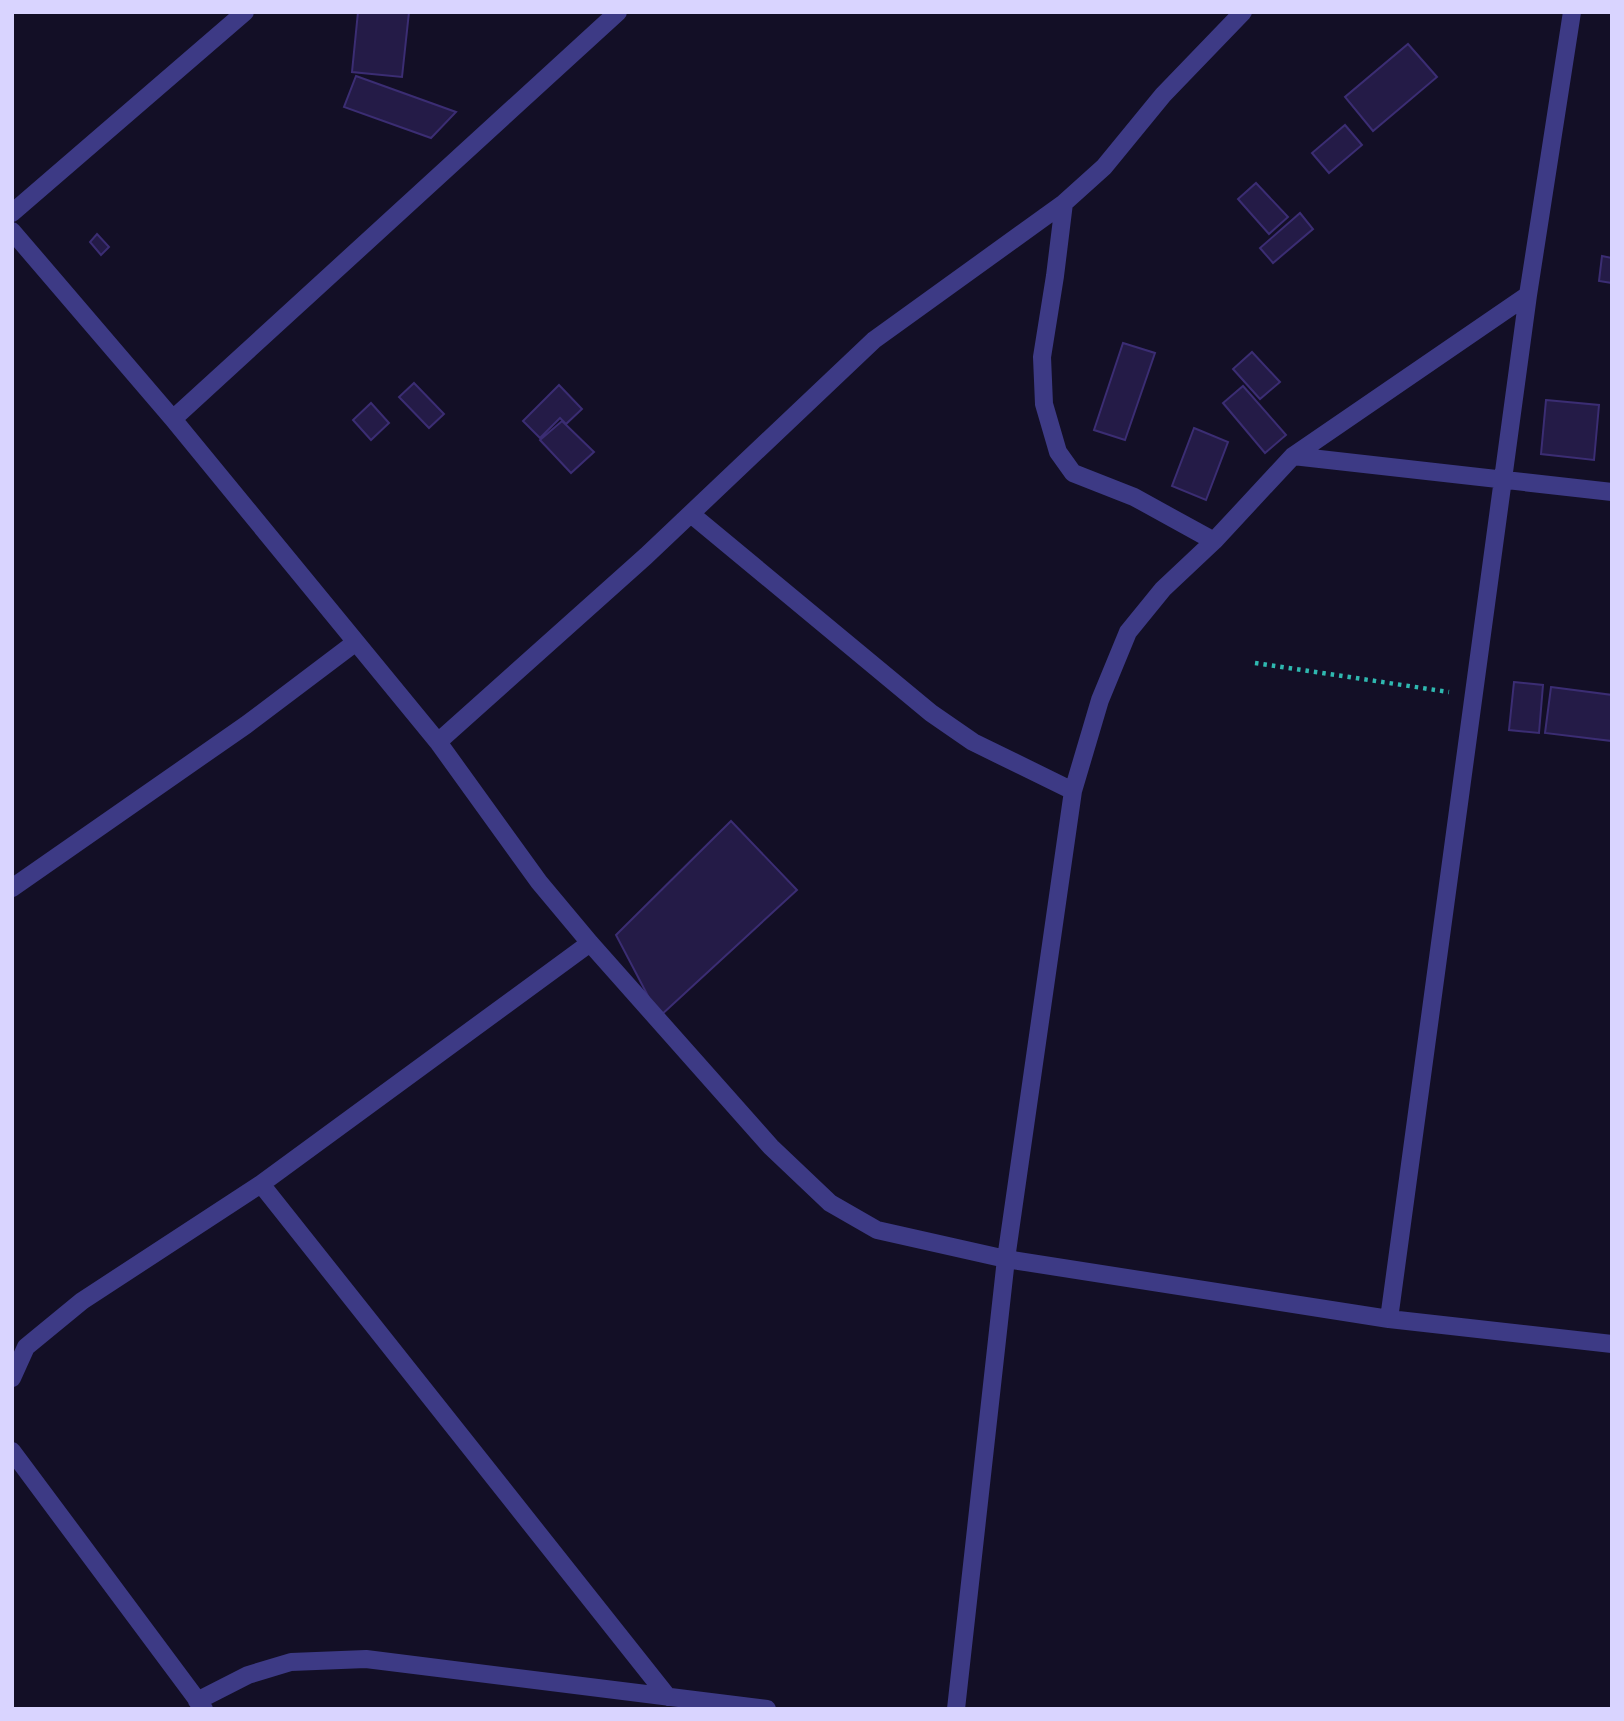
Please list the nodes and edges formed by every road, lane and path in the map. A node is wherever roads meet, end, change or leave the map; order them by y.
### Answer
1 (245, 12) edge
2 (618, 12) edge
3 (1243, 12) edge
4 (1572, 12) edge
5 (1064, 203) junction
6 (12, 214) edge
7 (12, 231) edge
8 (1528, 295) junction
9 (173, 419) junction
10 (1293, 456) junction
11 (1503, 478) junction
12 (1612, 492) edge
13 (691, 514) junction
14 (1214, 541) junction
15 (356, 642) junction
16 (1255, 663) dead end
17 (1474, 695) junction
18 (438, 742) junction
19 (1073, 791) junction
20 (12, 888) edge
21 (590, 943) junction
22 (261, 1184) junction
23 (1006, 1259) junction
24 (1389, 1319) junction
25 (1612, 1345) edge
26 (12, 1378) edge
27 (12, 1451) edge
28 (668, 1697) junction
29 (200, 1705) edge
30 (767, 1709) edge
31 (956, 1709) edge

1 - 6 street
2 - 9 street
3 - 5 street
4 - 8 street
5 - 13 street
5 - 14 street
7 - 9 street
8 - 10 street
8 - 11 street
9 - 15 street
10 - 11 street
10 - 14 street
11 - 12 street
11 - 17 street
13 - 18 street
13 - 19 street
14 - 19 street
15 - 18 street
15 - 20 street
16 - 17 path
17 - 24 street
18 - 21 street
19 - 23 street
21 - 22 street
21 - 23 street
22 - 26 street
22 - 28 street
23 - 24 street
23 - 31 street
24 - 25 street
27 - 29 street
28 - 29 street
28 - 30 street

